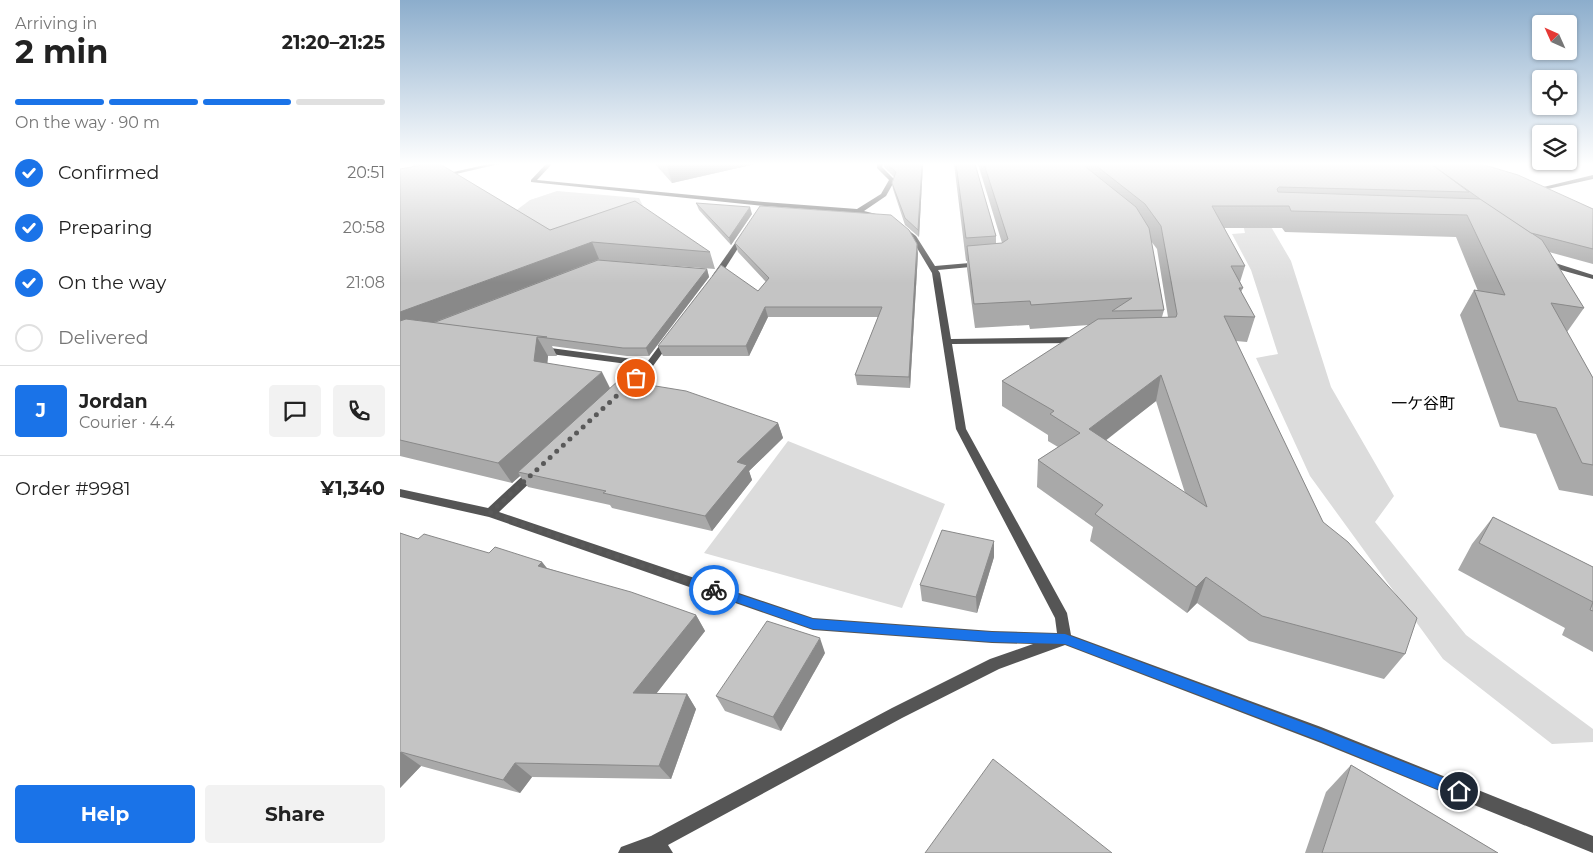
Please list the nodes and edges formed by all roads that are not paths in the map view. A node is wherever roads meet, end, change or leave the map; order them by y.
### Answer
1 (726, 204) edge
2 (872, 204) edge
3 (858, 211) junction
4 (749, 227) edge
5 (1537, 261) edge
6 (992, 263) edge
7 (933, 268) junction
8 (713, 275) edge
9 (1593, 277) edge
10 (673, 334) edge
11 (1086, 340) edge
12 (947, 342) junction
13 (534, 349) edge
14 (650, 364) junction
15 (614, 398) edge
16 (541, 466) edge
17 (400, 493) edge
18 (490, 513) junction
19 (1065, 639) junction
20 (1593, 845) edge
21 (660, 848) edge
22 (628, 853) edge

1 - 3 street
2 - 3 street
3 - 7 street
4 - 8 street
5 - 9 street
6 - 7 street
7 - 12 street
10 - 14 street
11 - 12 street
12 - 19 street
13 - 14 street
14 - 15 street
16 - 18 street
17 - 18 street
18 - 19 street
19 - 20 street
19 - 21 street
21 - 22 street

